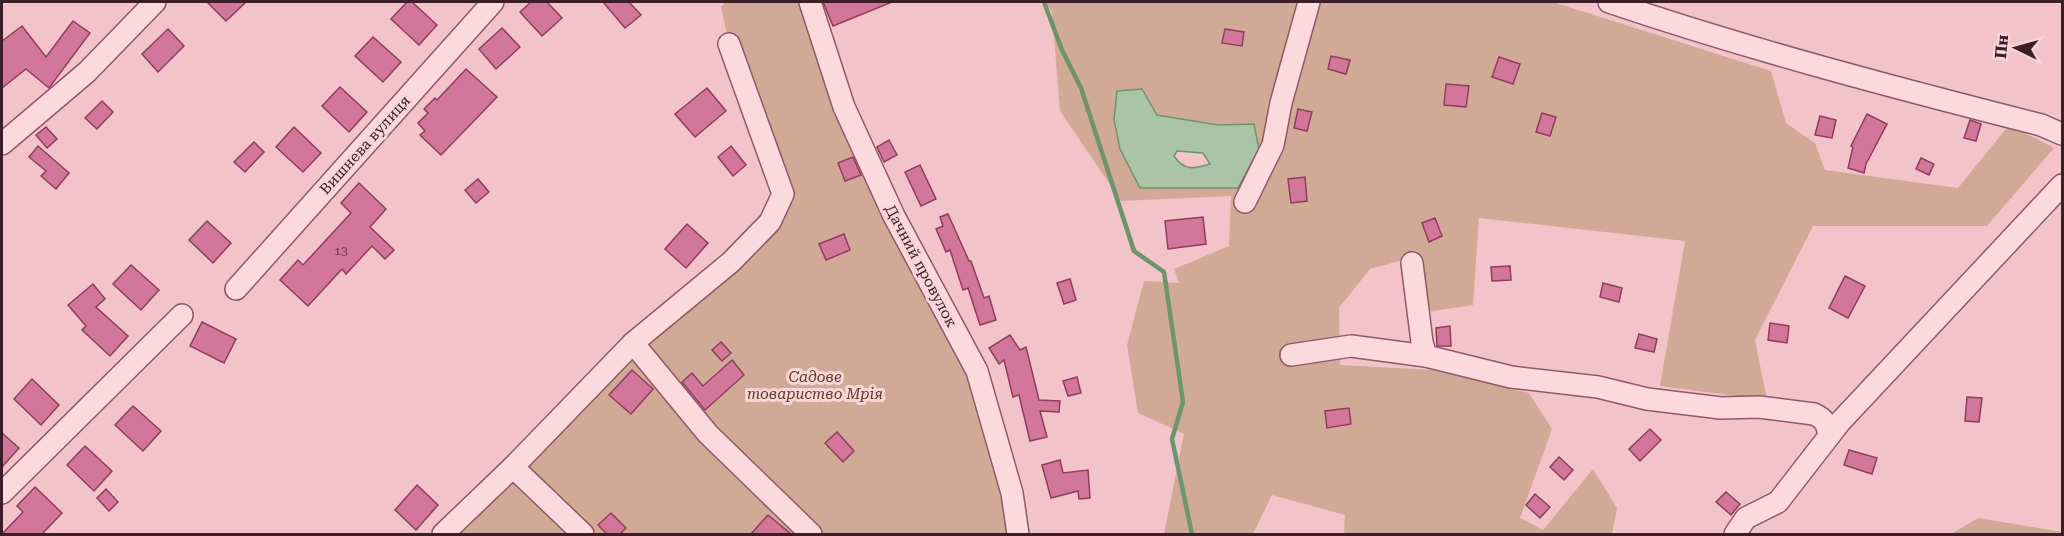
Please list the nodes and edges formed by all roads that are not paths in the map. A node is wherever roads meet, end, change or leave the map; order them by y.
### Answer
1 (155, 2) edge
2 (493, 2) edge
3 (810, 2) edge
4 (1309, 2) edge
5 (1609, 2) edge
6 (729, 44) dead end
7 (2062, 134) edge
8 (2, 144) edge
9 (2062, 185) edge
10 (1245, 202) dead end
11 (1412, 263) dead end
12 (236, 289) dead end
13 (182, 315) dead end
14 (633, 343) junction
15 (1291, 355) dead end
16 (1426, 356) junction
17 (1829, 436) junction
18 (513, 466) junction
19 (2, 493) edge
20 (443, 534) edge
21 (583, 534) edge
22 (811, 534) edge
23 (1017, 534) edge
24 (1735, 534) edge

1 - 8 street
2 - 12 street, Вишнева вулиця
3 - 23 street, Дачний провулок
4 - 10 street
5 - 7 street
6 - 14 street
9 - 17 street
11 - 16 street
13 - 19 street
14 - 18 street
14 - 22 street
15 - 16 street
16 - 17 street
17 - 24 street
18 - 20 street
18 - 21 street

